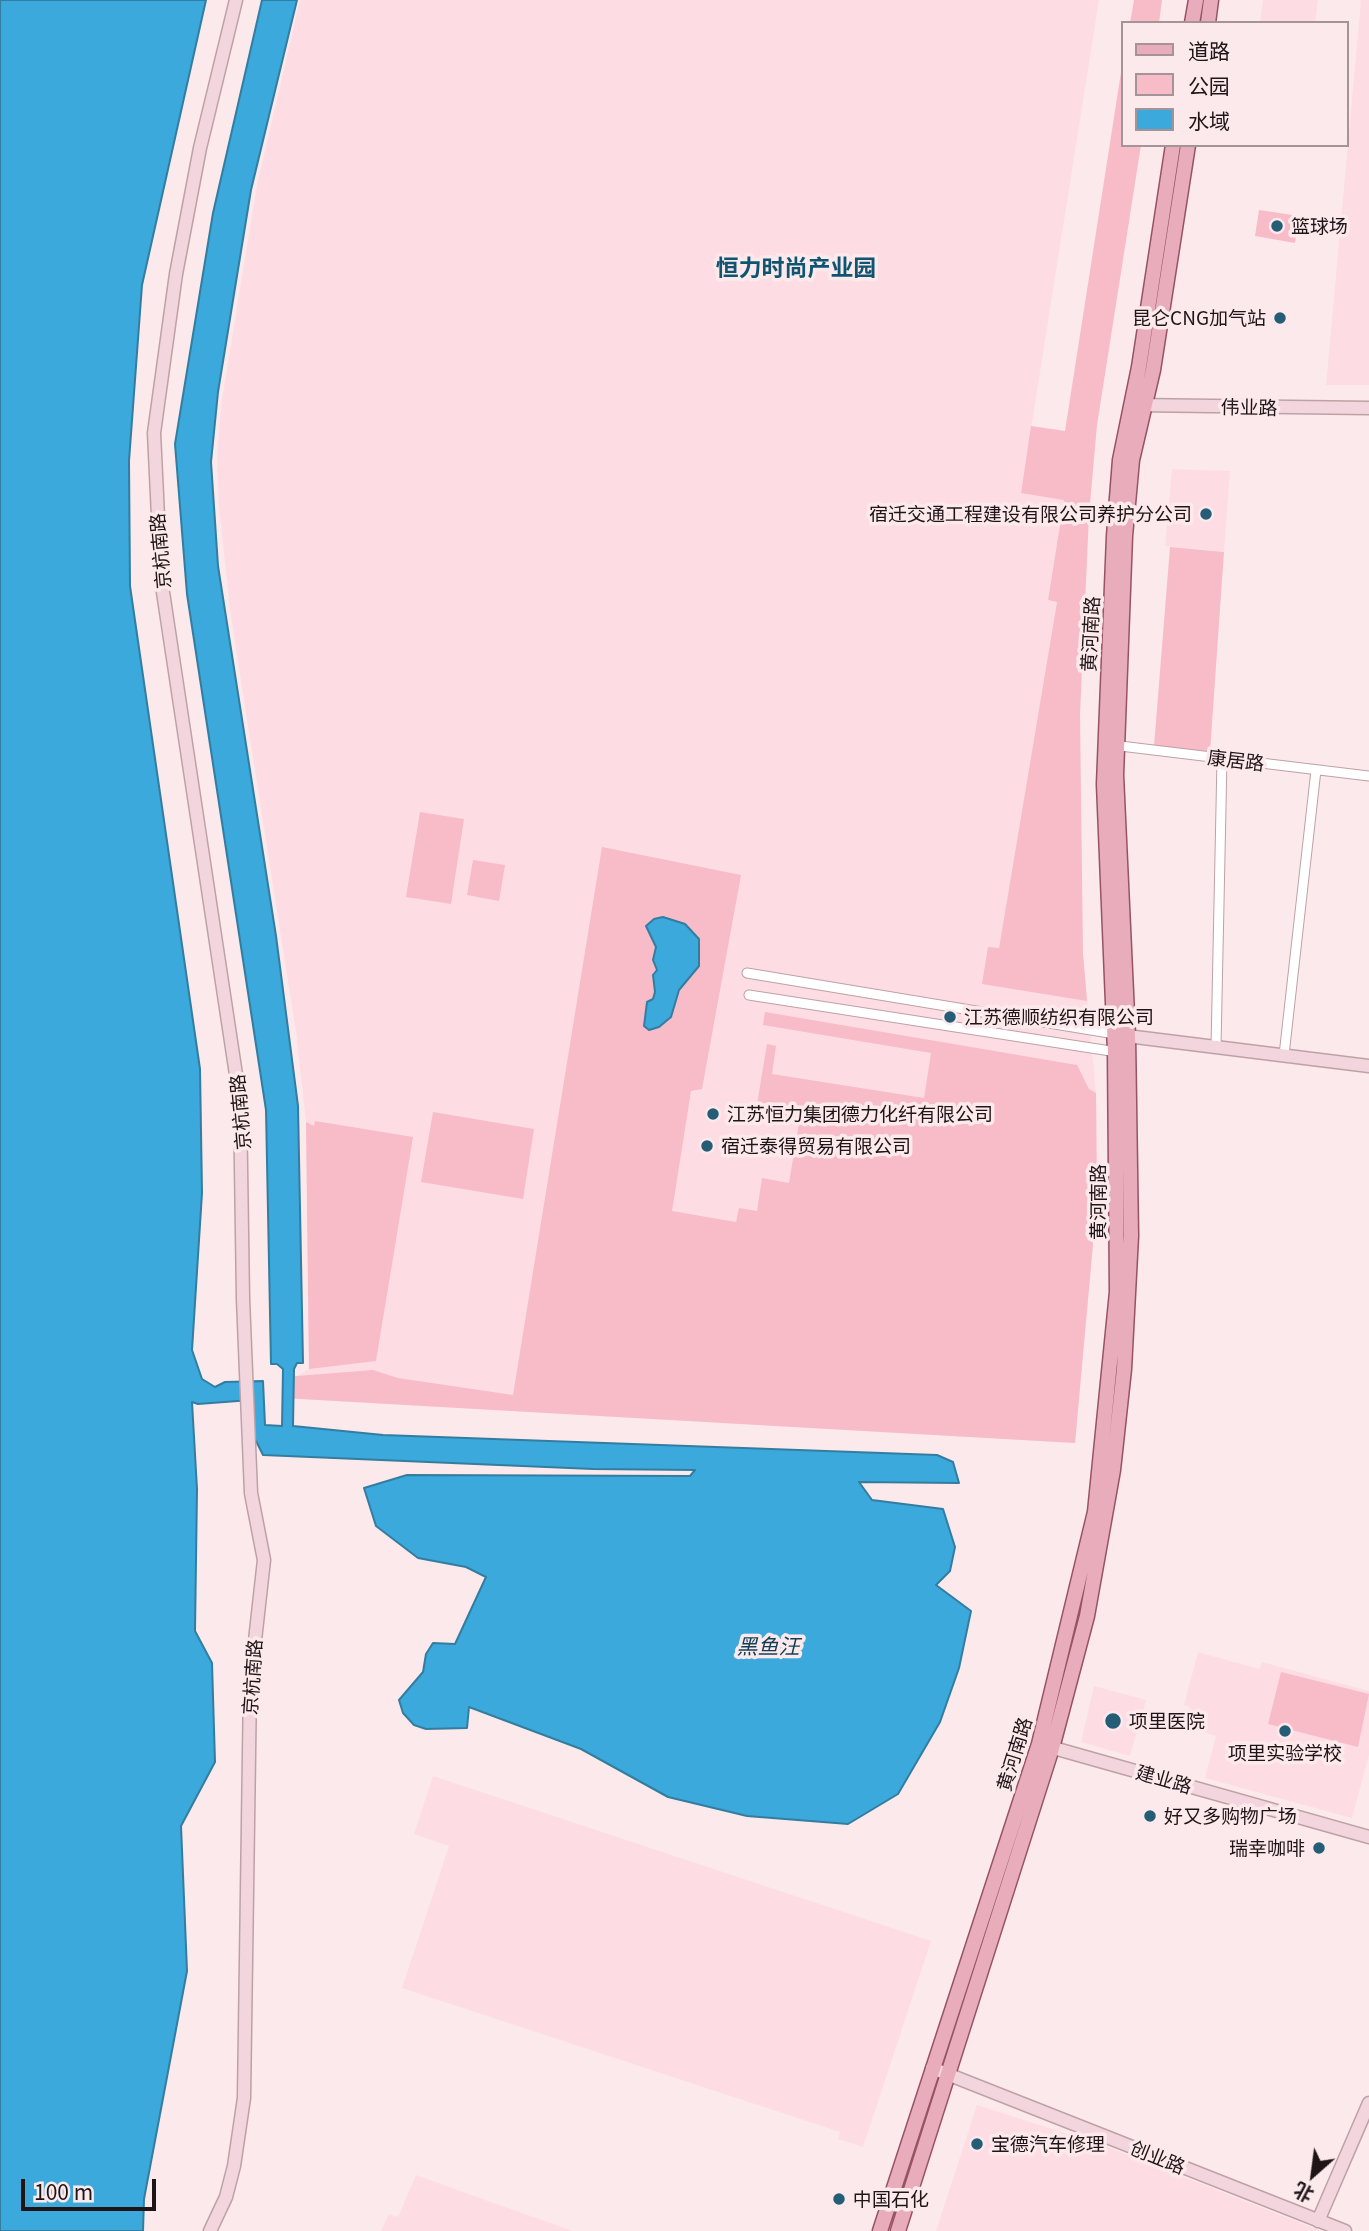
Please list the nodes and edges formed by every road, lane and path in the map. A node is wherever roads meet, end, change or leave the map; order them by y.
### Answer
1 (236, 0) edge
2 (1196, 0) edge
3 (1211, 0) edge
4 (1192, 21) edge
5 (1208, 21) edge
6 (1173, 147) edge
7 (1188, 147) edge
8 (1136, 405) junction
9 (1369, 408) edge
10 (1110, 745) junction
11 (1222, 758) junction
12 (1316, 770) junction
13 (1369, 776) edge
14 (747, 972) dead end
15 (749, 995) dead end
16 (1121, 1035) junction
17 (1216, 1047) junction
18 (1121, 1053) junction
19 (1284, 1055) junction
20 (1369, 1066) edge
21 (1045, 1746) junction
22 (1369, 1837) edge
23 (932, 2068) junction
24 (949, 2074) junction
25 (1369, 2103) edge
26 (1318, 2221) junction
27 (210, 2231) edge
28 (880, 2231) edge
29 (898, 2231) edge
30 (1345, 2231) edge

1 - 27 street, 京杭南路
2 - 4 main road
3 - 5 main road
6 - 8 main road, 黄河南路
7 - 8 main road, 黄河南路
8 - 9 street, 伟业路
8 - 10 main road, 黄河南路
10 - 11 street, 康居路
10 - 16 main road, 黄河南路
11 - 12 street, 康居路
11 - 17 street
12 - 13 street, 康居路
12 - 19 street
14 - 16 street
15 - 18 street
16 - 17 street
16 - 18 main road, 黄河南路
17 - 19 street
18 - 21 main road, 黄河南路
19 - 20 street
21 - 22 street, 建业路
21 - 23 main road, 黄河南路
21 - 24 main road, 黄河南路
23 - 24 street, 创业路
23 - 28 main road, 黄河南路
24 - 26 street, 创业路
24 - 29 main road, 黄河南路
25 - 26 street
26 - 30 street, 创业路

